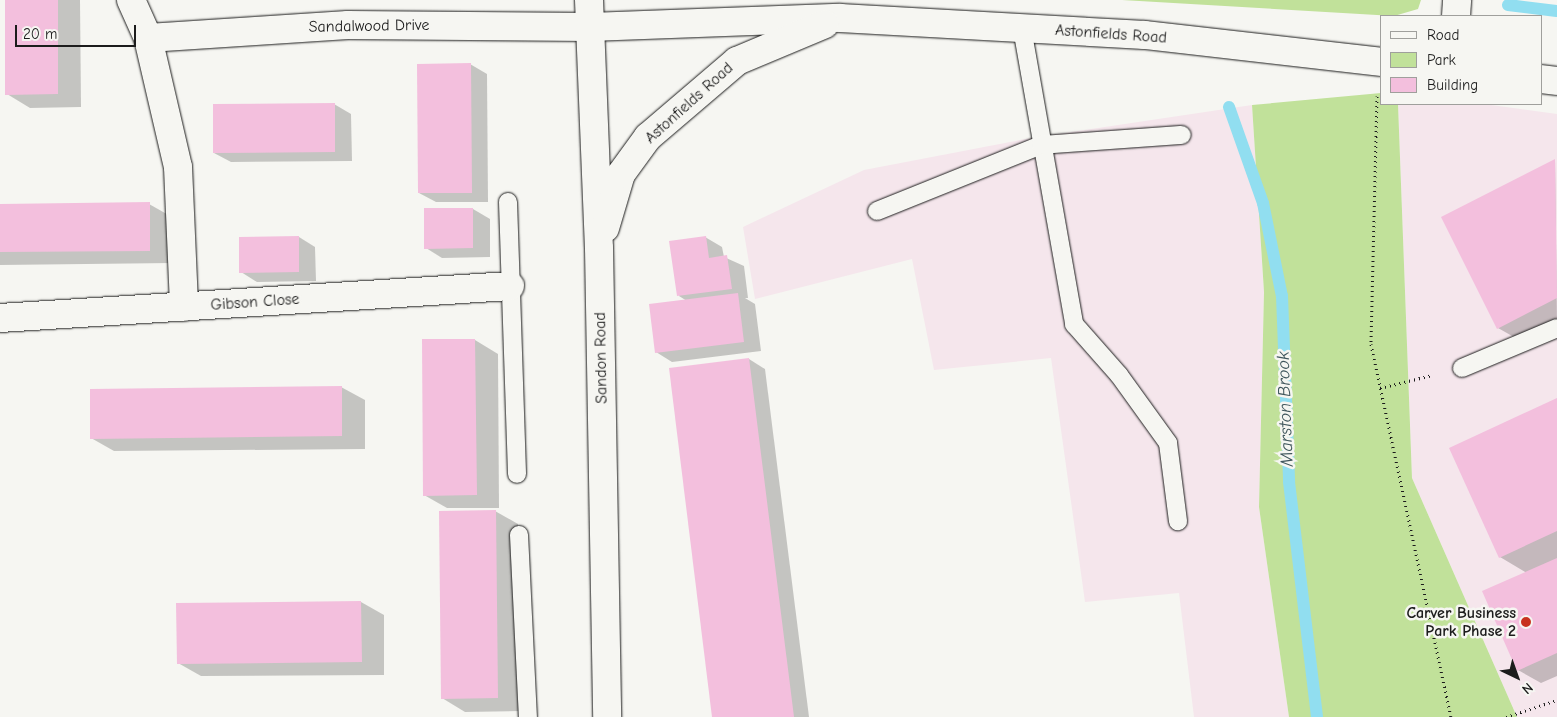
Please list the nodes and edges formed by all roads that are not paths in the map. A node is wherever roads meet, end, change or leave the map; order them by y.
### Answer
1 (131, 0) edge
2 (793, 0) edge
3 (1457, 0) edge
4 (590, 13) edge
5 (1456, 15) edge
6 (840, 18) junction
7 (1022, 28) junction
8 (148, 38) junction
9 (1376, 61) edge
10 (1542, 79) edge
11 (1557, 81) edge
12 (1182, 135) dead end
13 (1041, 145) junction
14 (508, 202) dead end
15 (877, 211) dead end
16 (599, 248) junction
17 (510, 286) junction
18 (184, 307) junction
19 (0, 318) edge
20 (1557, 328) edge
21 (1462, 368) road end
22 (517, 474) dead end
23 (1178, 521) dead end
24 (519, 535) dead end
25 (528, 717) edge
26 (607, 717) edge

1 - 8 street
2 - 6 street, Astonfields Road
3 - 5 street
4 - 6 street, Astonfields Road
4 - 8 street, Sandalwood Drive
4 - 16 street, Sandon Road
6 - 7 street, Astonfields Road
6 - 16 street, Astonfields Road
7 - 9 street, Astonfields Road
7 - 13 lane
8 - 18 street
10 - 11 street
12 - 13 lane
13 - 15 lane
13 - 23 lane
14 - 17 lane
16 - 26 street, Sandon Road
17 - 18 street, Gibson Close
17 - 22 lane
18 - 19 street, Gibson Close
20 - 21 lane
24 - 25 lane

